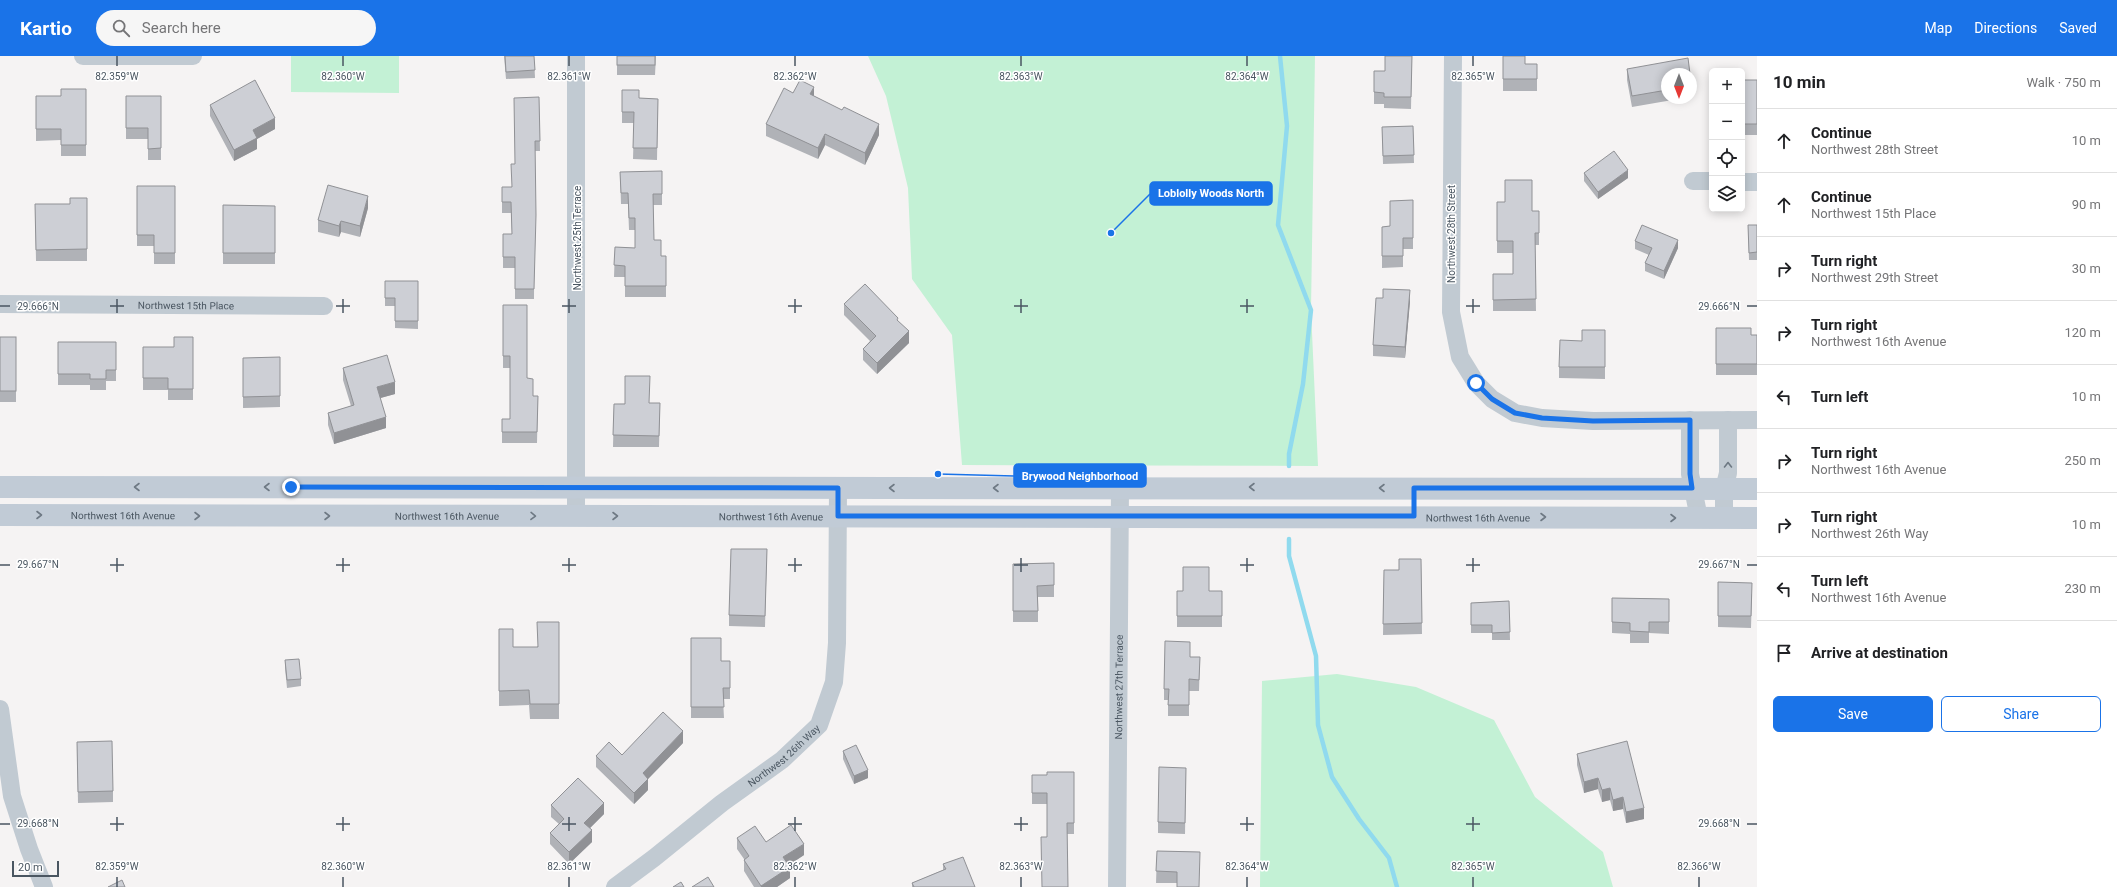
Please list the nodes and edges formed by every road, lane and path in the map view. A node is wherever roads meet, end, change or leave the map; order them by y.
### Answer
1 (83, 56) edge
2 (193, 56) edge
3 (576, 56) edge
4 (1453, 56) edge
5 (1693, 181) dead end
6 (1709, 181) edge
7 (1745, 182) edge
8 (1757, 182) edge
9 (0, 304) edge
10 (324, 306) dead end
11 (1690, 420) junction
12 (1728, 420) junction
13 (1757, 420) edge
14 (0, 487) edge
15 (291, 487) junction
16 (576, 488) junction
17 (838, 488) junction
18 (1120, 488) junction
19 (1414, 488) junction
20 (1692, 488) junction
21 (1724, 489) junction
22 (1757, 489) edge
23 (0, 515) edge
24 (291, 516) junction
25 (576, 516) junction
26 (838, 516) junction
27 (1121, 516) junction
28 (1414, 516) junction
29 (1699, 518) junction
30 (1724, 518) junction
31 (1757, 518) edge
32 (0, 710) edge
33 (44, 887) edge
34 (615, 887) edge
35 (1117, 887) edge

1 - 2 street
3 - 16 street, Northwest 25th Terrace
4 - 11 street, Northwest 28th Street
5 - 6 street
7 - 8 street
9 - 10 street, Northwest 15th Place
11 - 12 street
11 - 20 street
12 - 13 street
21 -> 12 street
15 -> 14 main road
15 - 16 main road
15 - 24 main road
16 - 17 main road
16 - 25 street, Northwest 25th Terrace
18 -> 17 main road
17 - 26 street, Northwest 26th Way
19 -> 18 main road
18 - 27 street, Northwest 27th Terrace
19 - 20 main road
19 - 28 main road
20 - 21 main road
20 - 29 street
21 - 22 main road
21 - 30 street
23 -> 24 main road, Northwest 16th Avenue
24 -> 25 main road, Northwest 16th Avenue
25 -> 26 main road, Northwest 16th Avenue
26 - 27 main road, Northwest 16th Avenue
26 - 34 street, Northwest 26th Way
27 - 28 main road, Northwest 16th Avenue
27 - 35 street, Northwest 27th Terrace
28 -> 29 main road, Northwest 16th Avenue
29 - 30 main road, Northwest 16th Avenue
30 - 31 main road, Northwest 16th Avenue
32 - 33 street

